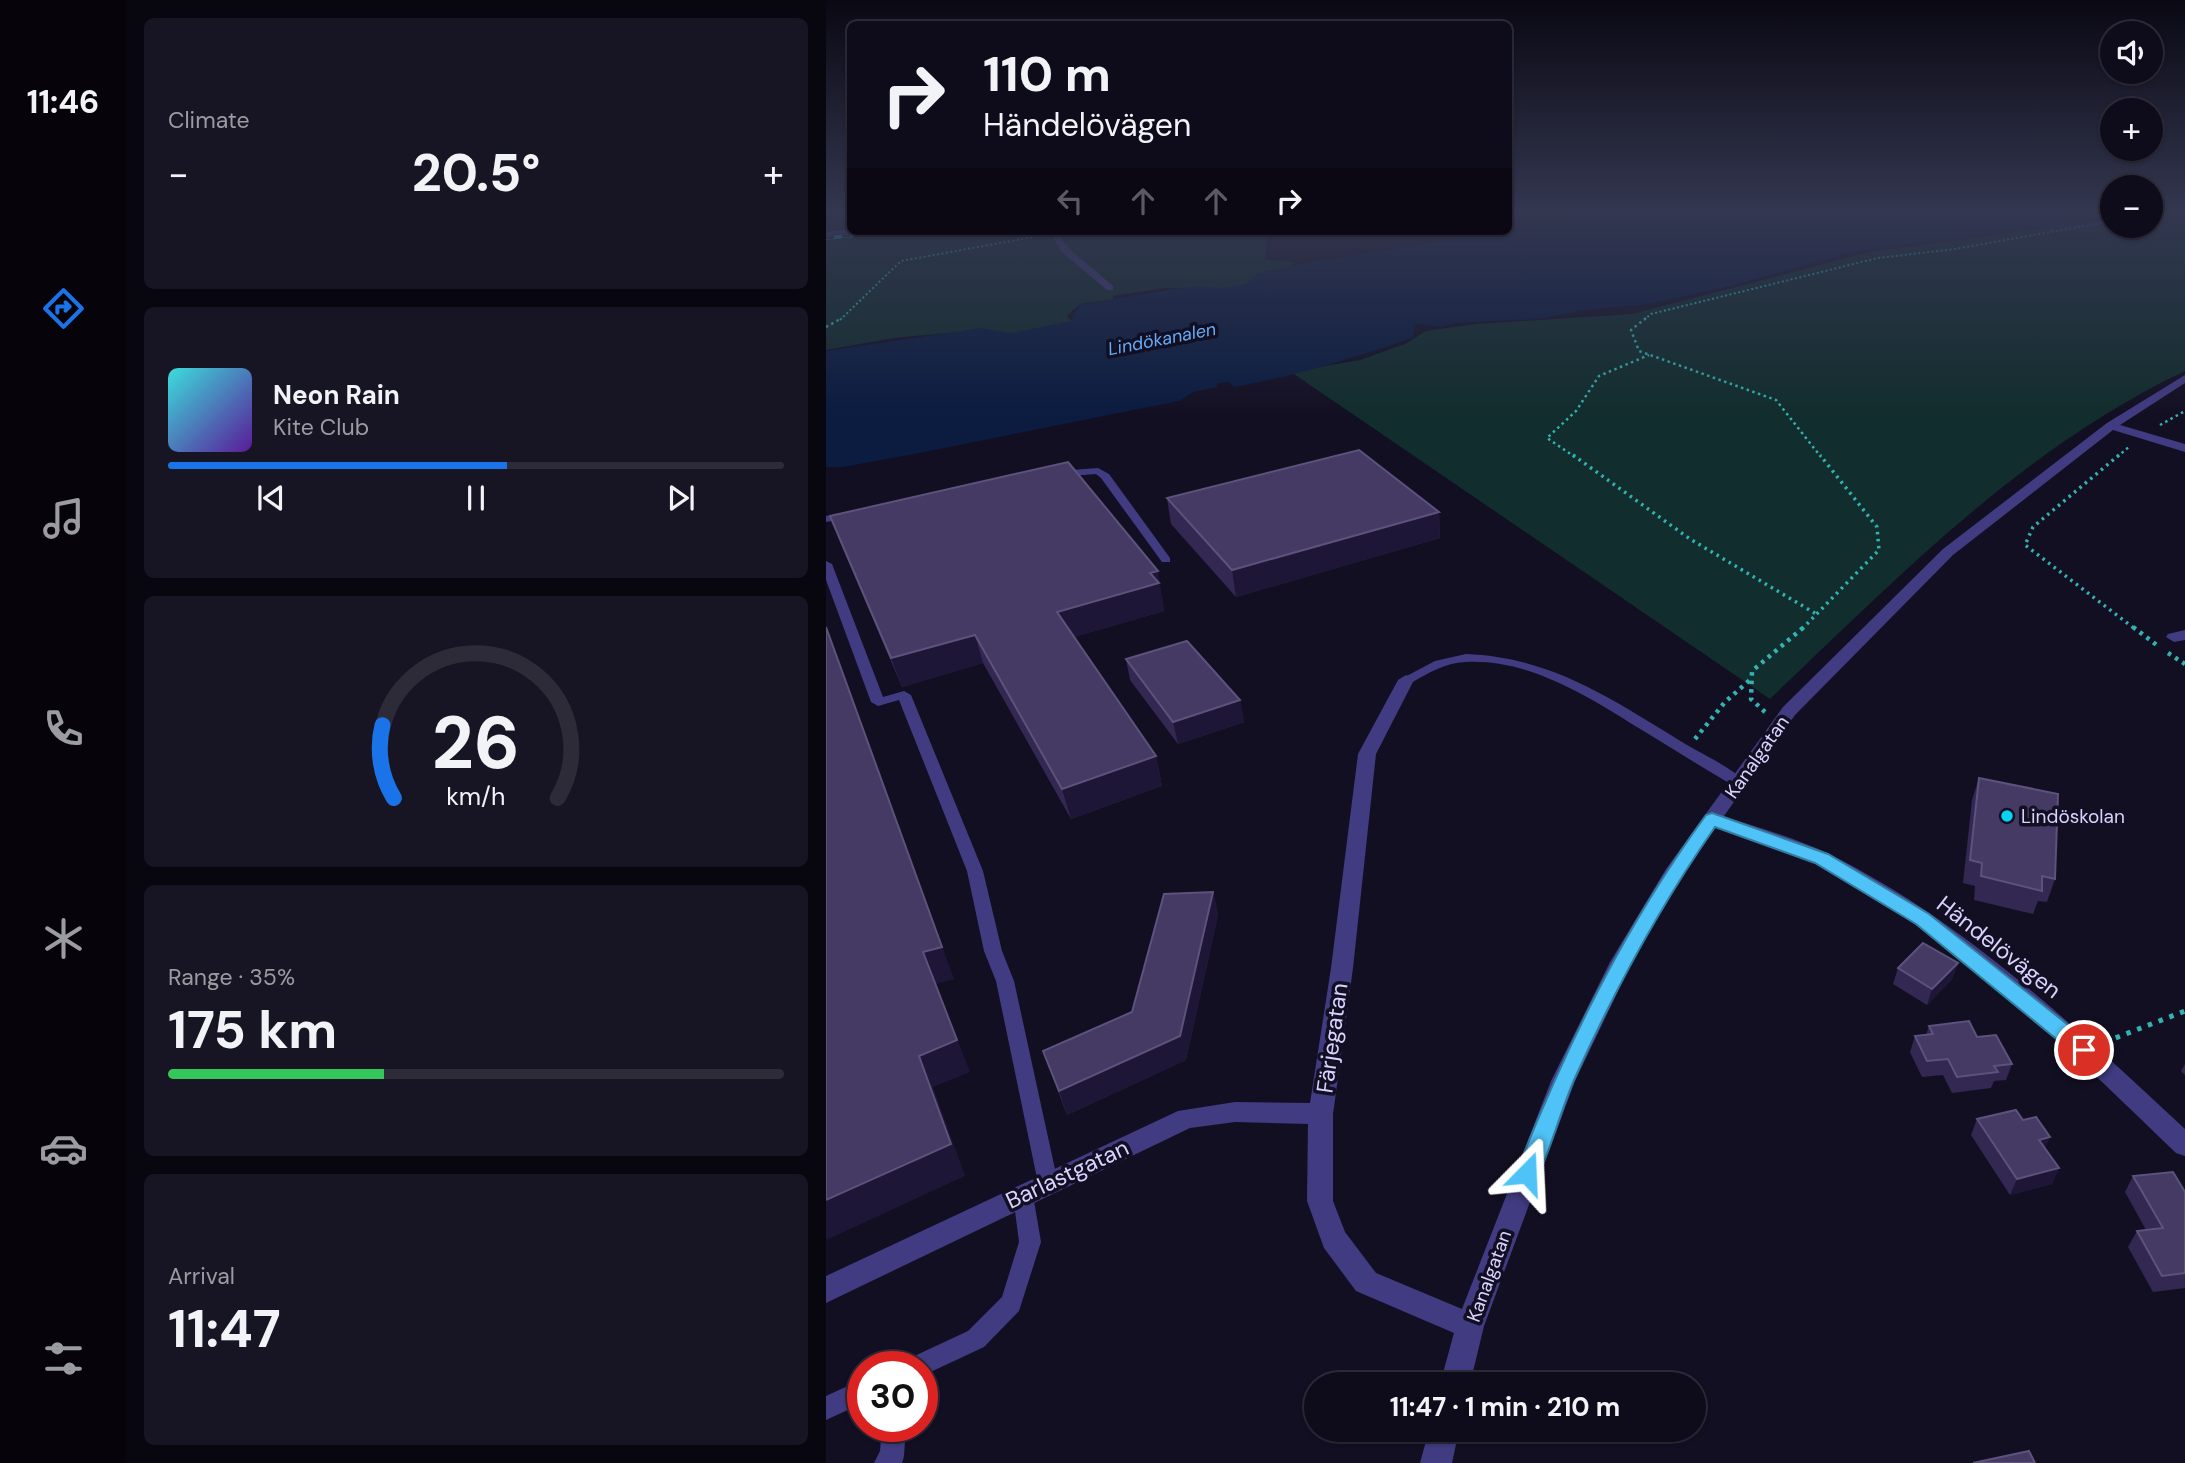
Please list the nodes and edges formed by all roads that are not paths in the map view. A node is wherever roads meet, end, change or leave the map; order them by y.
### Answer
1 (1100, 279) edge
2 (1110, 288) dead end
3 (2185, 378) edge
4 (2111, 426) junction
5 (2185, 448) edge
6 (1048, 476) edge
7 (860, 514) edge
8 (826, 519) edge
9 (1166, 560) dead end
10 (826, 564) edge
11 (1406, 680) joint
12 (1739, 783) junction
13 (1712, 819) junction
14 (1321, 1114) junction
15 (2185, 1145) edge
16 (1048, 1183) junction
17 (1023, 1195) junction
18 (826, 1290) edge
19 (1470, 1326) junction
20 (938, 1357) edge
21 (1458, 1372) edge
22 (847, 1398) edge
23 (826, 1408) edge
24 (893, 1442) edge
25 (1441, 1442) edge
26 (886, 1463) edge
27 (1436, 1463) edge

1 - 2 street
3 - 4 street, Kanalgatan
4 - 5 street
4 - 12 street, Kanalgatan
6 - 9 lane
7 - 8 lane
10 - 16 lane
11 - 12 lane
11 - 14 street, Färjegatan
12 - 13 street, Kanalgatan
13 - 15 street, Händelövägen
13 - 19 street, Kanalgatan
14 - 16 street, Barlastgatan
14 - 19 street, Färjegatan
16 - 17 street, Barlastgatan
17 - 18 street, Barlastgatan
17 - 20 lane
19 - 21 street, Kanalgatan
22 - 23 lane
24 - 26 lane
25 - 27 street

